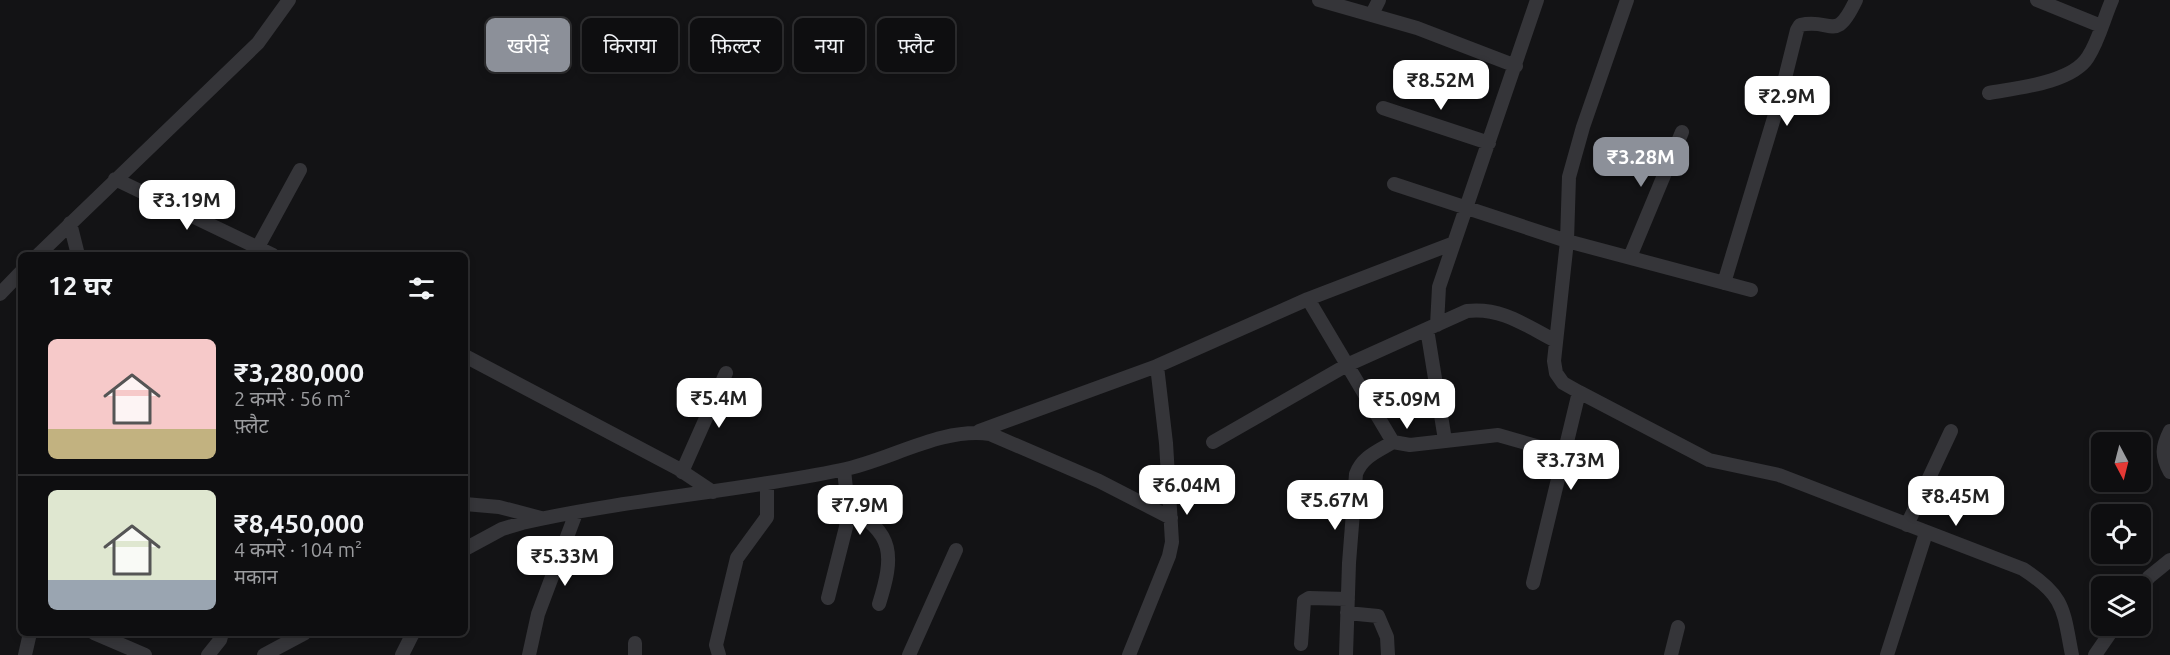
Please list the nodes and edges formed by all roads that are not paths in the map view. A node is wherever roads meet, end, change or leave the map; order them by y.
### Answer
1 (289, 0) edge
2 (1319, 0) edge
3 (1379, 0) edge
4 (1537, 0) edge
5 (1627, 0) edge
6 (1856, 0) edge
7 (2037, 0) edge
8 (2112, 0) edge
9 (1372, 14) junction
10 (2100, 28) junction
11 (1516, 66) junction
12 (1989, 93) dead end
13 (1383, 108) dead end
14 (1682, 132) dead end
15 (1489, 144) junction
16 (300, 170) dead end
17 (115, 179) junction
18 (1394, 184) dead end
19 (1466, 208) junction
20 (70, 224) junction
21 (1567, 241) junction
22 (1454, 243) junction
23 (258, 247) junction
24 (41, 252) edge
25 (77, 252) edge
26 (267, 252) edge
27 (1630, 257) junction
28 (18, 275) edge
29 (1724, 283) junction
30 (1751, 290) dead end
31 (0, 294) edge
32 (1308, 299) junction
33 (1432, 327) junction
34 (1554, 340) junction
35 (468, 358) edge
36 (1347, 365) junction
37 (1157, 366) junction
38 (726, 373) dead end
39 (1579, 392) junction
40 (1951, 431) dead end
41 (2170, 431) edge
42 (977, 432) junction
43 (1445, 440) junction
44 (1213, 442) dead end
45 (1393, 442) junction
46 (1564, 454) junction
47 (844, 470) junction
48 (682, 472) junction
49 (2170, 472) edge
50 (767, 484) junction
51 (713, 492) junction
52 (468, 504) edge
53 (848, 507) junction
54 (576, 513) junction
55 (543, 518) junction
56 (1171, 518) junction
57 (1907, 525) junction
58 (1926, 533) junction
59 (468, 547) edge
60 (956, 550) dead end
61 (2170, 560) edge
62 (2150, 576) edge
63 (1533, 583) dead end
64 (828, 598) dead end
65 (879, 604) dead end
66 (1347, 606) junction
67 (1678, 627) dead end
68 (29, 636) edge
69 (101, 636) edge
70 (221, 636) edge
71 (299, 636) edge
72 (411, 636) edge
73 (2108, 636) edge
74 (1301, 644) dead end
75 (26, 655) edge
76 (145, 655) edge
77 (207, 655) edge
78 (264, 655) edge
79 (402, 655) edge
80 (529, 655) edge
81 (719, 655) edge
82 (909, 655) edge
83 (1129, 655) edge
84 (1346, 655) edge
85 (1388, 655) edge
86 (1671, 655) edge
87 (1887, 655) edge
88 (2072, 655) edge
89 (2095, 655) edge

1 - 17 street
2 - 9 street
3 - 9 street
4 - 11 street
5 - 21 street
6 - 29 street
7 - 10 street
8 - 10 street
9 - 11 street
10 - 12 street
11 - 15 street
13 - 15 street
14 - 27 street
15 - 19 street
16 - 23 street
17 - 20 street
17 - 23 street
18 - 19 street
19 - 21 street
19 - 22 street
20 - 24 street
20 - 25 street
21 - 27 street
21 - 34 street
22 - 32 street
22 - 33 street
23 - 26 street
27 - 29 street
28 - 31 street
29 - 30 street
32 - 36 street
32 - 37 street
33 - 34 street
33 - 36 street
33 - 43 street
34 - 39 street
35 - 48 street
36 - 44 street
36 - 45 street
37 - 42 street
37 - 56 street
38 - 48 street
39 - 46 street
39 - 57 street
40 - 57 street
41 - 49 street
42 - 47 street
42 - 56 street
43 - 45 street
43 - 46 street
45 - 66 street
46 - 63 street
47 - 50 street
47 - 53 street
48 - 51 street
50 - 51 street
50 - 81 street
51 - 54 street
52 - 55 street
53 - 64 street
53 - 65 street
54 - 55 street
54 - 80 street
55 - 59 street
56 - 83 street
57 - 58 street
58 - 87 street
58 - 88 street
60 - 82 street
61 - 62 street
66 - 74 street
66 - 84 street
66 - 85 street
67 - 86 street
68 - 75 street
69 - 76 street
70 - 77 street
71 - 78 street
72 - 79 street
73 - 89 street

